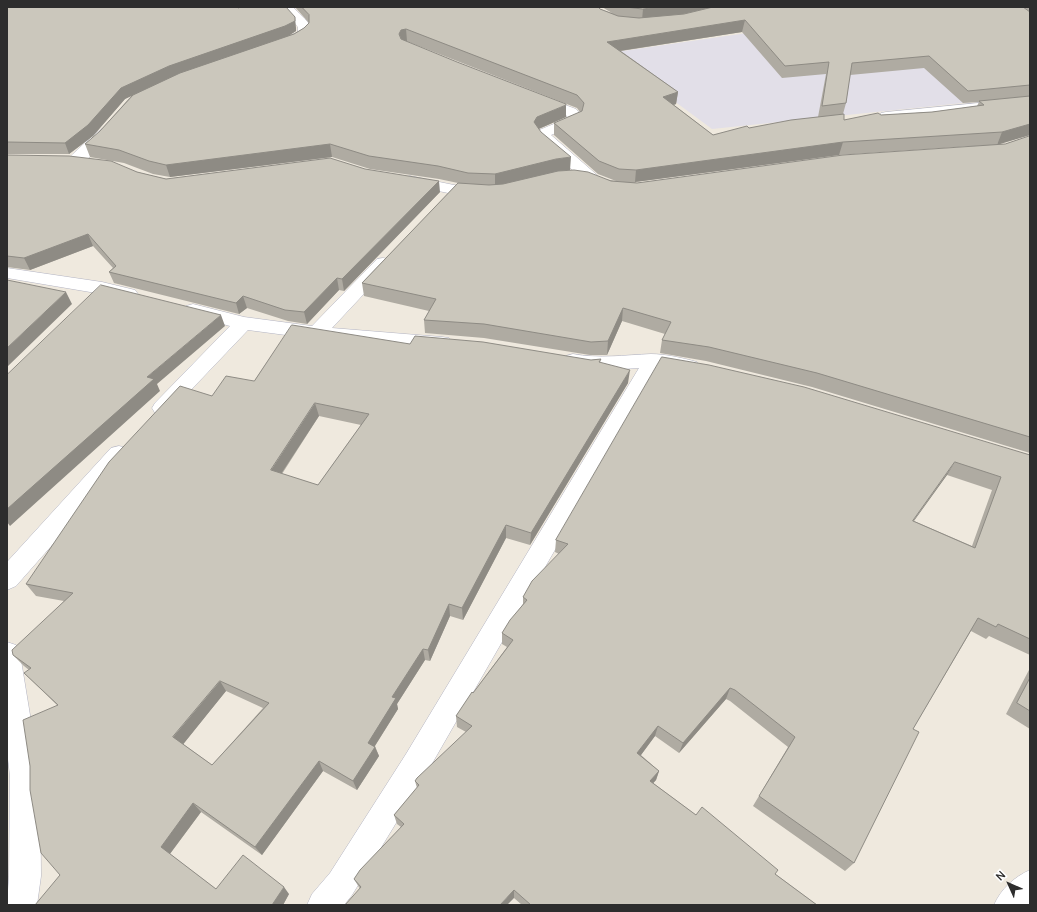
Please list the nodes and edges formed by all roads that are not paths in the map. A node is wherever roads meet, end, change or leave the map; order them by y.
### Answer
1 (287, 7) edge
2 (271, 48) edge
3 (528, 95) edge
4 (1030, 102) edge
5 (872, 118) edge
6 (117, 119) edge
7 (94, 164) edge
8 (568, 176) edge
9 (396, 178) edge
10 (495, 193) edge
11 (393, 253) edge
12 (7, 273) edge
13 (102, 288) junction
14 (147, 299) edge
15 (86, 304) edge
16 (177, 306) edge
17 (244, 323) junction
18 (316, 333) junction
19 (461, 344) edge
20 (552, 358) edge
21 (653, 361) junction
22 (706, 369) edge
23 (146, 424) edge
24 (131, 440) edge
25 (7, 579) edge
26 (7, 654) edge
27 (1030, 886) edge
28 (22, 905) edge
29 (323, 905) edge
30 (1010, 905) edge

1 - 2 street
3 - 8 street
4 - 5 street
6 - 7 street
9 - 10 street
11 - 18 street
12 - 13 street
13 - 14 street
13 - 15 street
16 - 17 street
17 - 18 street
17 - 23 street
18 - 19 street
20 - 21 street
21 - 22 street
21 - 29 street
24 - 25 street
26 - 28 street
27 - 30 street

